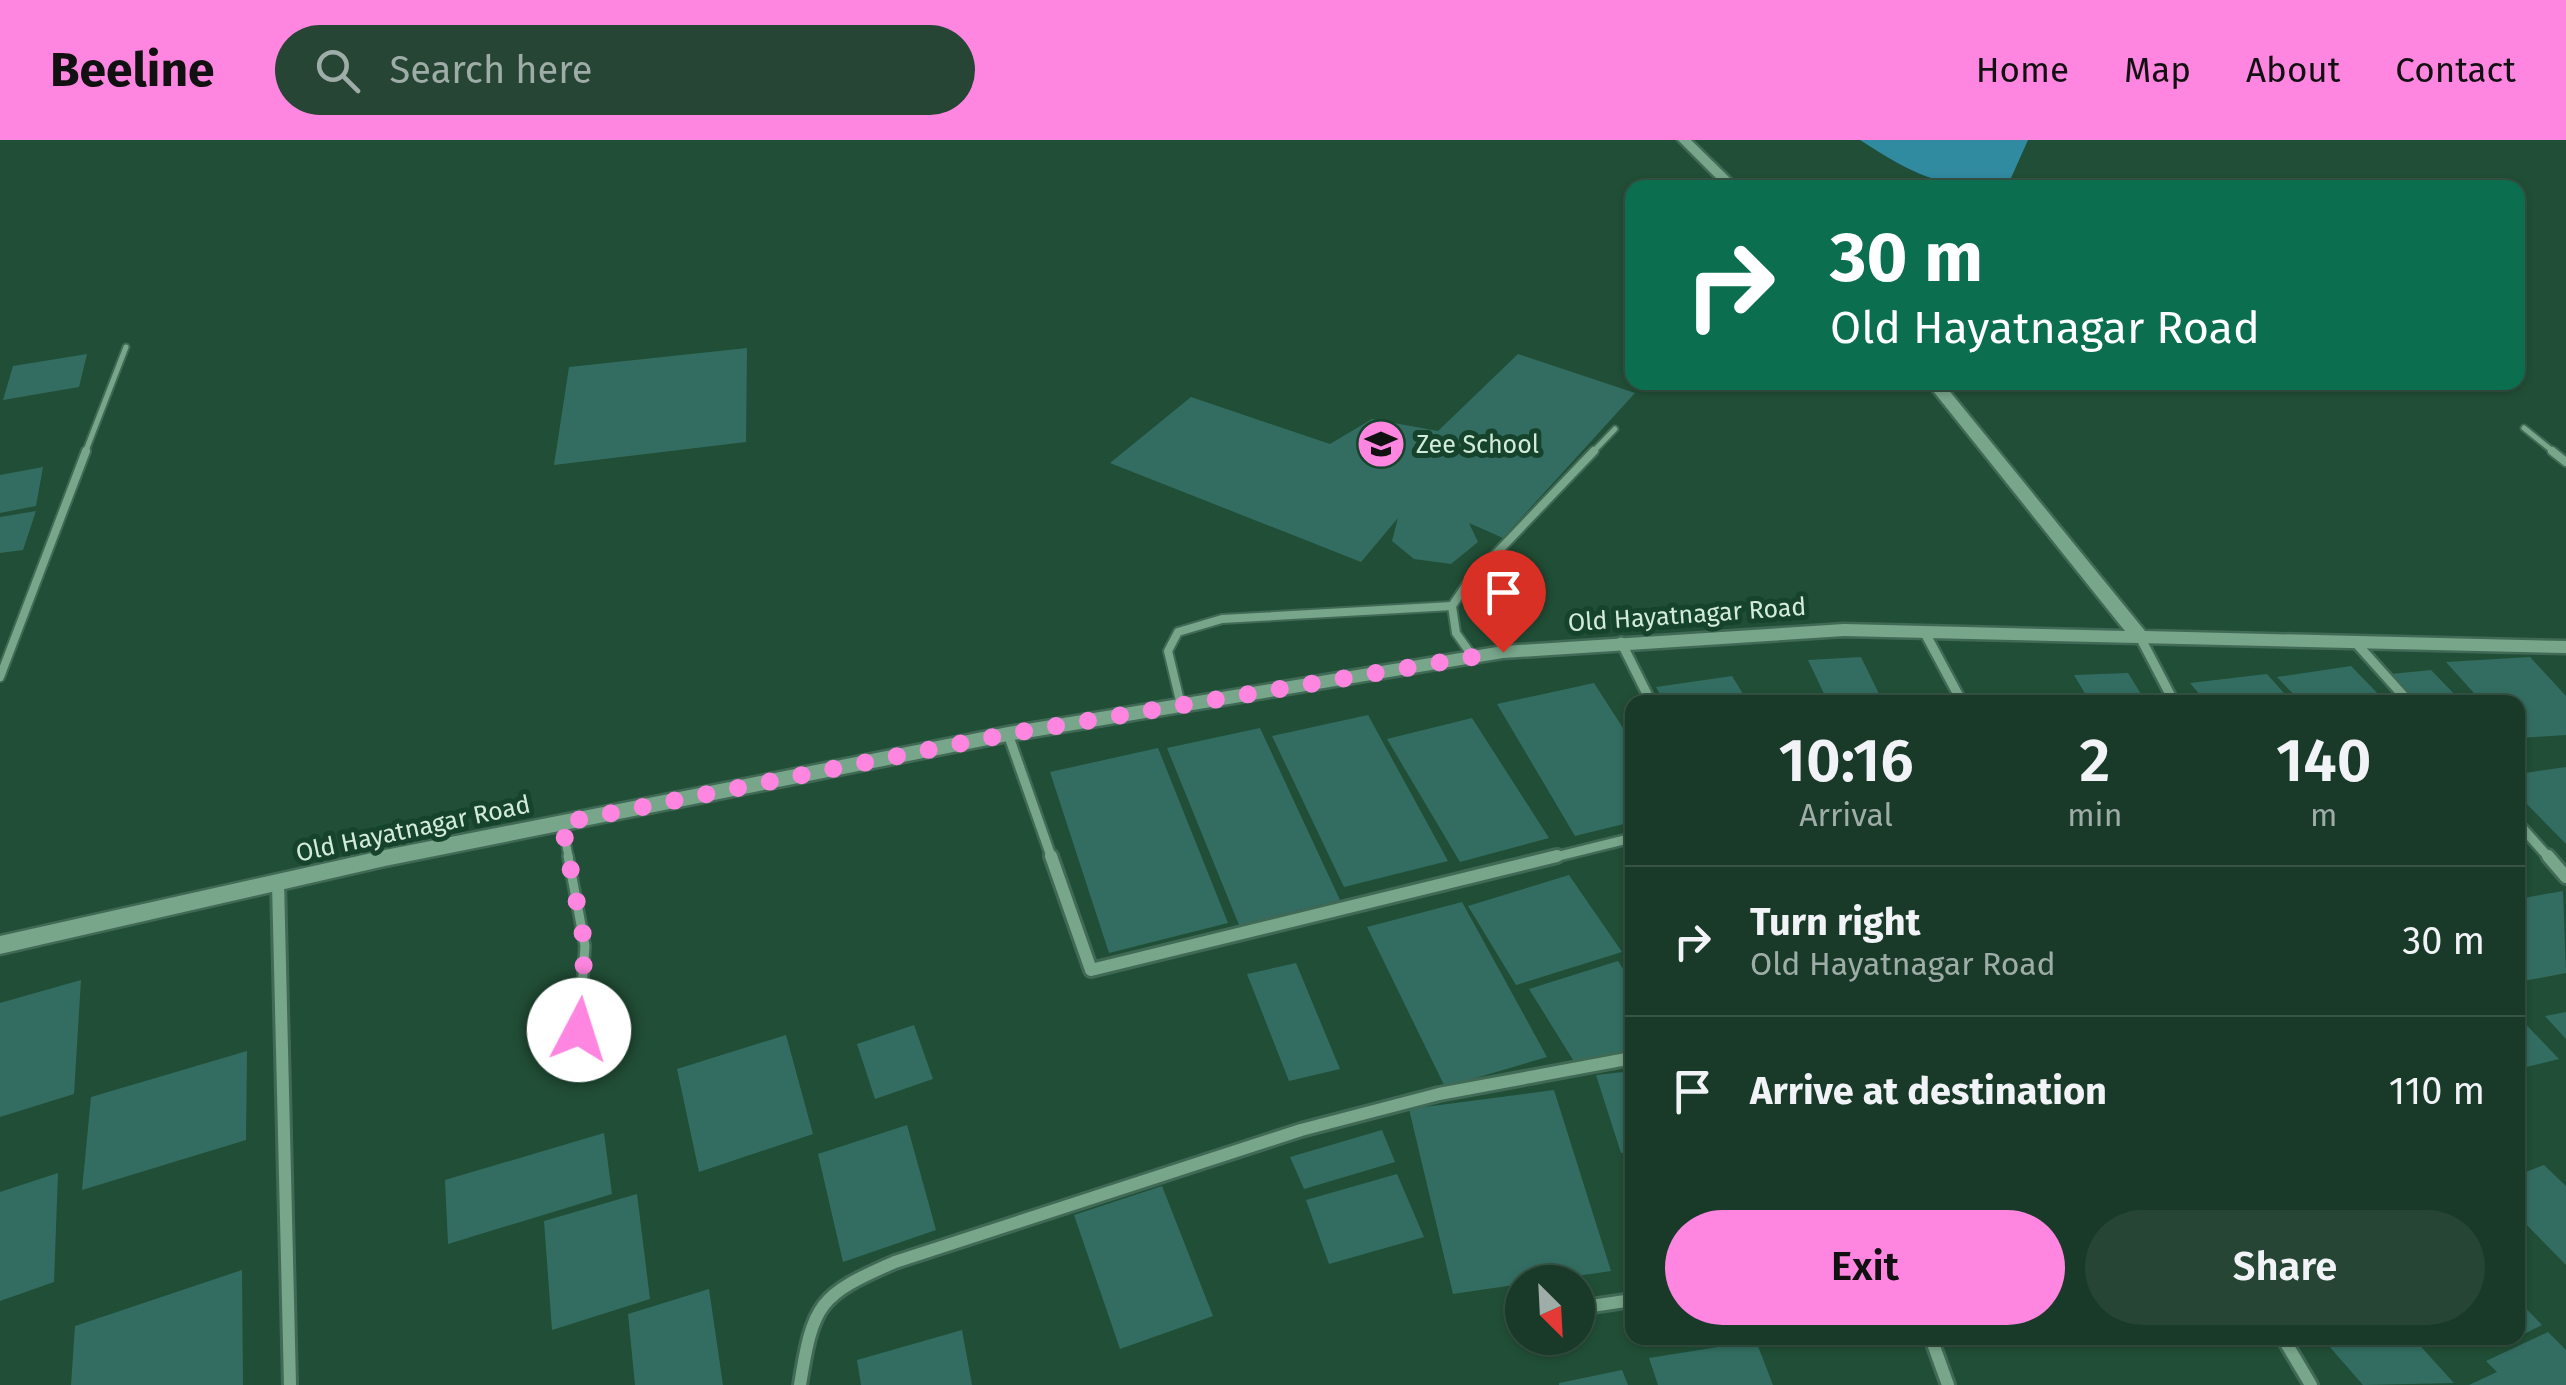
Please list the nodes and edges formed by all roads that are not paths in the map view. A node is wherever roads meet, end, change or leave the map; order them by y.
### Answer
1 (1684, 140) edge
2 (1726, 180) edge
3 (126, 347) dead end
4 (1939, 390) edge
5 (2524, 428) dead end
6 (1615, 429) dead end
7 (2566, 462) edge
8 (1452, 606) junction
9 (1925, 633) junction
10 (2140, 637) junction
11 (1621, 642) junction
12 (2356, 642) junction
13 (2566, 647) edge
14 (1473, 657) junction
15 (0, 678) edge
16 (1647, 695) edge
17 (1958, 695) edge
18 (2170, 695) edge
19 (2404, 695) edge
20 (1181, 706) junction
21 (1008, 734) junction
22 (562, 823) junction
23 (2525, 831) edge
24 (1625, 840) edge
25 (2566, 877) edge
26 (278, 882) junction
27 (0, 945) edge
28 (591, 1056) dead end
29 (1625, 1059) edge
30 (1625, 1301) edge
31 (1595, 1305) edge
32 (1934, 1345) edge
33 (2287, 1345) edge
34 (290, 1385) edge
35 (800, 1385) edge
36 (1948, 1385) edge
37 (2311, 1385) edge

1 - 2 street
3 - 15 lane
4 - 10 street
5 - 7 lane
6 - 8 lane
8 - 14 lane
8 - 20 lane
9 - 10 street, Old Hayatnagar Road
9 - 11 street, Old Hayatnagar Road
9 - 17 street
10 - 12 street, Old Hayatnagar Road
10 - 18 street
11 - 14 street, Old Hayatnagar Road
11 - 16 street
12 - 13 street, Old Hayatnagar Road
12 - 19 street
14 - 20 street, Old Hayatnagar Road
20 - 21 street, Old Hayatnagar Road
21 - 22 street, Old Hayatnagar Road
21 - 24 street
22 - 26 street, Old Hayatnagar Road
22 - 28 lane
23 - 25 street
26 - 27 street, Old Hayatnagar Road
26 - 34 street
29 - 35 street
30 - 31 street
32 - 36 street
33 - 37 street

